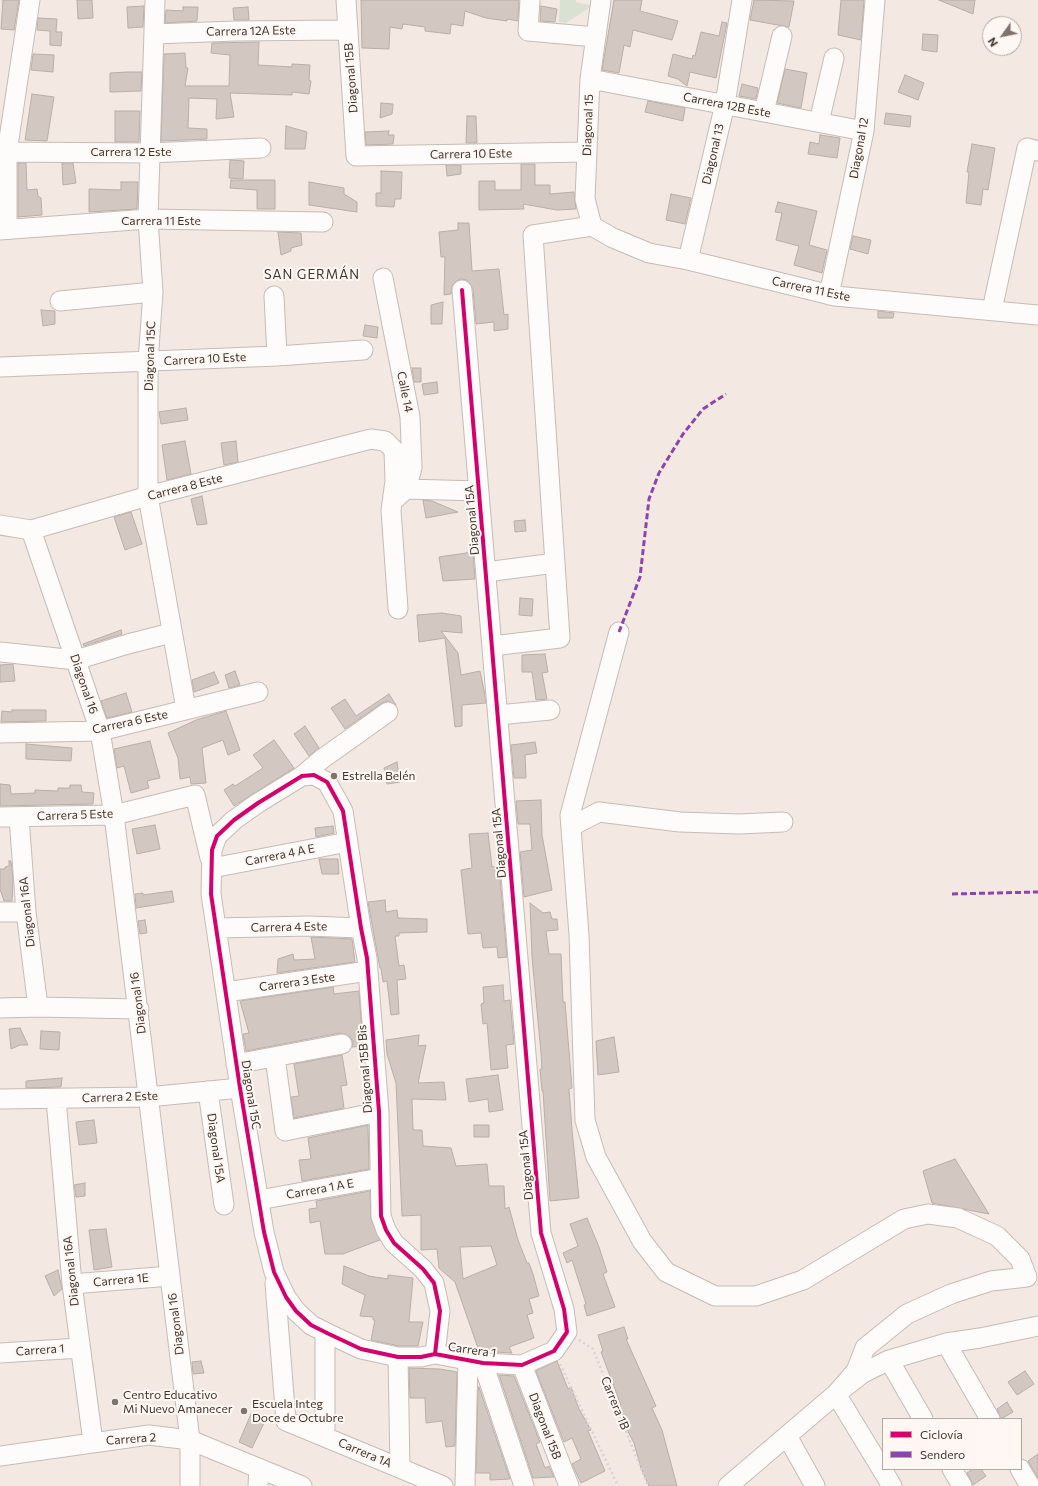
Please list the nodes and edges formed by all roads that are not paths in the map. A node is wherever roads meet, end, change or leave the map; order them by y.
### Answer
1 (30, 0) edge
2 (155, 0) edge
3 (346, 0) edge
4 (530, 0) edge
5 (601, 0) edge
6 (742, 0) edge
7 (875, 0) edge
8 (348, 32) junction
9 (154, 34) junction
10 (782, 36) dead end
11 (596, 37) junction
12 (834, 58) dead end
13 (590, 78) junction
14 (725, 104) junction
15 (764, 112) junction
16 (819, 122) junction
17 (864, 131) junction
18 (261, 148) dead end
19 (1038, 151) edge
20 (4, 152) edge
21 (587, 152) junction
22 (150, 153) junction
23 (356, 156) joint
24 (148, 219) junction
25 (323, 222) dead end
26 (592, 226) junction
27 (4, 230) edge
28 (688, 260) junction
29 (383, 278) dead end
30 (462, 290) dead end
31 (153, 292) junction
32 (829, 295) junction
33 (274, 296) dead end
34 (60, 301) dead end
35 (992, 310) junction
36 (1038, 314) edge
37 (363, 350) dead end
38 (278, 356) junction
39 (148, 362) junction
40 (0, 366) edge
41 (479, 491) junction
42 (400, 495) junction
43 (148, 496) junction
44 (0, 525) edge
45 (31, 530) junction
46 (555, 563) junction
47 (486, 572) junction
48 (398, 609) dead end
49 (619, 632) dead end
50 (171, 633) junction
51 (492, 646) junction
52 (0, 652) edge
53 (76, 660) junction
54 (258, 692) dead end
55 (186, 709) junction
56 (550, 710) dead end
57 (388, 712) dead end
58 (498, 715) junction
59 (100, 731) junction
60 (0, 733) edge
61 (308, 776) junction
62 (195, 795) joint
63 (114, 815) junction
64 (0, 817) edge
65 (20, 817) junction
66 (783, 822) dead end
67 (572, 826) junction
68 (348, 842) junction
69 (212, 866) junction
70 (0, 912) edge
71 (26, 912) junction
72 (217, 928) junction
73 (361, 928) junction
74 (368, 971) junction
75 (226, 992) junction
76 (38, 1007) junction
77 (0, 1008) edge
78 (139, 1009) junction
79 (342, 1044) dead end
80 (275, 1057) junction
81 (236, 1064) junction
82 (240, 1088) junction
83 (208, 1091) junction
84 (148, 1097) junction
85 (0, 1099) edge
86 (56, 1099) junction
87 (379, 1112) junction
88 (380, 1178) junction
89 (259, 1200) junction
90 (224, 1205) dead end
91 (274, 1272) junction
92 (170, 1276) junction
93 (72, 1284) junction
94 (1036, 1332) edge
95 (327, 1333) junction
96 (946, 1343) junction
97 (80, 1348) junction
98 (0, 1353) edge
99 (435, 1354) junction
100 (398, 1358) junction
101 (888, 1360) junction
102 (475, 1361) junction
103 (522, 1365) junction
104 (836, 1394) junction
105 (922, 1418) edge
106 (989, 1418) edge
107 (286, 1421) joint
108 (787, 1436) junction
109 (325, 1437) junction
110 (190, 1440) junction
111 (93, 1442) junction
112 (0, 1456) edge
113 (400, 1468) junction
114 (882, 1470) edge
115 (882, 1470) edge
116 (953, 1470) edge
117 (1021, 1470) edge
118 (258, 1477) edge
119 (729, 1485) edge
120 (190, 1486) edge
121 (302, 1486) edge
122 (443, 1486) edge
123 (465, 1486) edge
124 (524, 1486) edge
125 (569, 1486) edge
126 (815, 1486) edge
127 (892, 1486) edge
128 (962, 1486) edge
129 (1030, 1486) edge

1 - 20 street
2 - 9 street, Diagonal 15C
3 - 8 street, Diagonal 15B
4 - 11 street
5 - 11 street, Diagonal 15
6 - 14 street, Diagonal 13
7 - 17 street, Diagonal 12
8 - 9 street, Carrera 12A Este
8 - 23 street, Diagonal 15B
9 - 22 street, Diagonal 15C
10 - 15 street
11 - 13 street, Diagonal 15
12 - 16 street
13 - 14 street, Carrera 12B Este
13 - 21 street, Diagonal 15
14 - 15 street, Carrera 12B Este
14 - 28 street, Diagonal 13
15 - 16 street, Carrera 12B Este
16 - 17 street, Carrera 12B Este
17 - 32 street, Diagonal 12
18 - 22 street, Carrera 12 Este
19 - 35 street
20 - 22 street, Carrera 12 Este
20 - 27 street
21 - 23 street, Carrera 10 Este
21 - 26 street, Diagonal 15
22 - 24 street, Diagonal 15C
24 - 25 street, Carrera 11 Este
24 - 27 street, Carrera 11 Este
24 - 31 street, Diagonal 15C
26 - 28 street, Carrera 11 Este
26 - 46 street
28 - 32 street, Carrera 11 Este
29 - 42 street, Calle 14
30 - 41 street, Diagonal 15A
31 - 34 street
31 - 39 street, Diagonal 15C
32 - 35 street, Carrera 11 Este
33 - 38 street
35 - 36 street, Carrera 11 Este
37 - 38 street, Carrera 10 Este
38 - 39 street, Carrera 10 Este
39 - 40 street, Carrera 10 Este
39 - 43 street, Diagonal 15C
41 - 42 street
41 - 47 street, Diagonal 15A
42 - 43 street, Carrera 8 Este
42 - 48 street
43 - 45 street, Carrera 8 Este
43 - 50 street, Diagonal 15C
44 - 45 street, Carrera 8 Este
45 - 53 street, Diagonal 16
46 - 47 street
46 - 51 street
47 - 51 street, Diagonal 15A
49 - 67 street
50 - 53 street
50 - 55 street, Diagonal 15C
51 - 58 street, Diagonal 15A
52 - 53 street
53 - 59 street, Diagonal 16
54 - 55 street, Carrera 6 Este
55 - 59 street, Carrera 6 Este
56 - 58 street
57 - 61 street
58 - 103 street, Diagonal 15A
59 - 60 street, Carrera 6 Este
59 - 63 street, Diagonal 16
61 - 68 street, Diagonal 15B Bis
61 - 69 street, Diagonal 15C
62 - 63 street, Carrera 5 Este
62 - 69 street, Diagonal 15C
63 - 65 street, Carrera 5 Este
63 - 78 street, Diagonal 16
64 - 65 street, Carrera 5 Este
65 - 71 street, Diagonal 16A
66 - 67 street
67 - 104 street
68 - 69 street, Carrera 4 A E
68 - 73 street, Diagonal 15B Bis
69 - 72 street, Diagonal 15C
70 - 71 street
71 - 76 street, Diagonal 16A
72 - 73 street, Carrera 4 Este
72 - 75 street, Diagonal 15C
73 - 74 street, Diagonal 15B Bis
74 - 75 street, Carrera 3 Este
74 - 87 street, Diagonal 15B Bis
75 - 81 street, Diagonal 15C
76 - 77 street
76 - 78 street
78 - 84 street, Diagonal 16
79 - 80 street
80 - 81 street
80 - 87 street
81 - 82 street, Diagonal 15C
82 - 83 street, Carrera 2 Este
82 - 89 street, Diagonal 15C
83 - 84 street, Carrera 2 Este
83 - 90 street, Diagonal 15A
84 - 86 street, Carrera 2 Este
84 - 92 street, Diagonal 16
85 - 86 street, Carrera 2 Este
86 - 93 street, Diagonal 16A
87 - 88 street, Diagonal 15B Bis
88 - 89 street, Carrera 1 A E
88 - 99 street, Diagonal 15B Bis
89 - 91 street, Diagonal 15C
91 - 95 street, Diagonal 15C
91 - 107 street, Diagonal 15C
92 - 93 street, Carrera 1E
92 - 110 street, Diagonal 16
93 - 97 street, Diagonal 16A
94 - 96 street
95 - 100 street, Carrera 1
95 - 109 street
96 - 101 street
96 - 106 street
97 - 98 street, Carrera 1
97 - 111 street, Diagonal 16A
99 - 100 street, Carrera 1
99 - 102 street, Carrera 1
100 - 113 street
101 - 104 street
101 - 105 street
102 - 103 street, Carrera 1
102 - 123 street
102 - 124 street
103 - 125 street, Diagonal 15B
104 - 108 street
104 - 115 street
107 - 109 street, Carrera 1A
108 - 119 street
108 - 126 street
109 - 113 street, Carrera 1A
110 - 111 street, Carrera 2
110 - 118 street, Carrera 2
110 - 120 street, Diagonal 16
111 - 112 street, Carrera 2
113 - 122 street, Carrera 1A
114 - 127 street
116 - 128 street
117 - 129 street
118 - 121 street, Carrera 2

